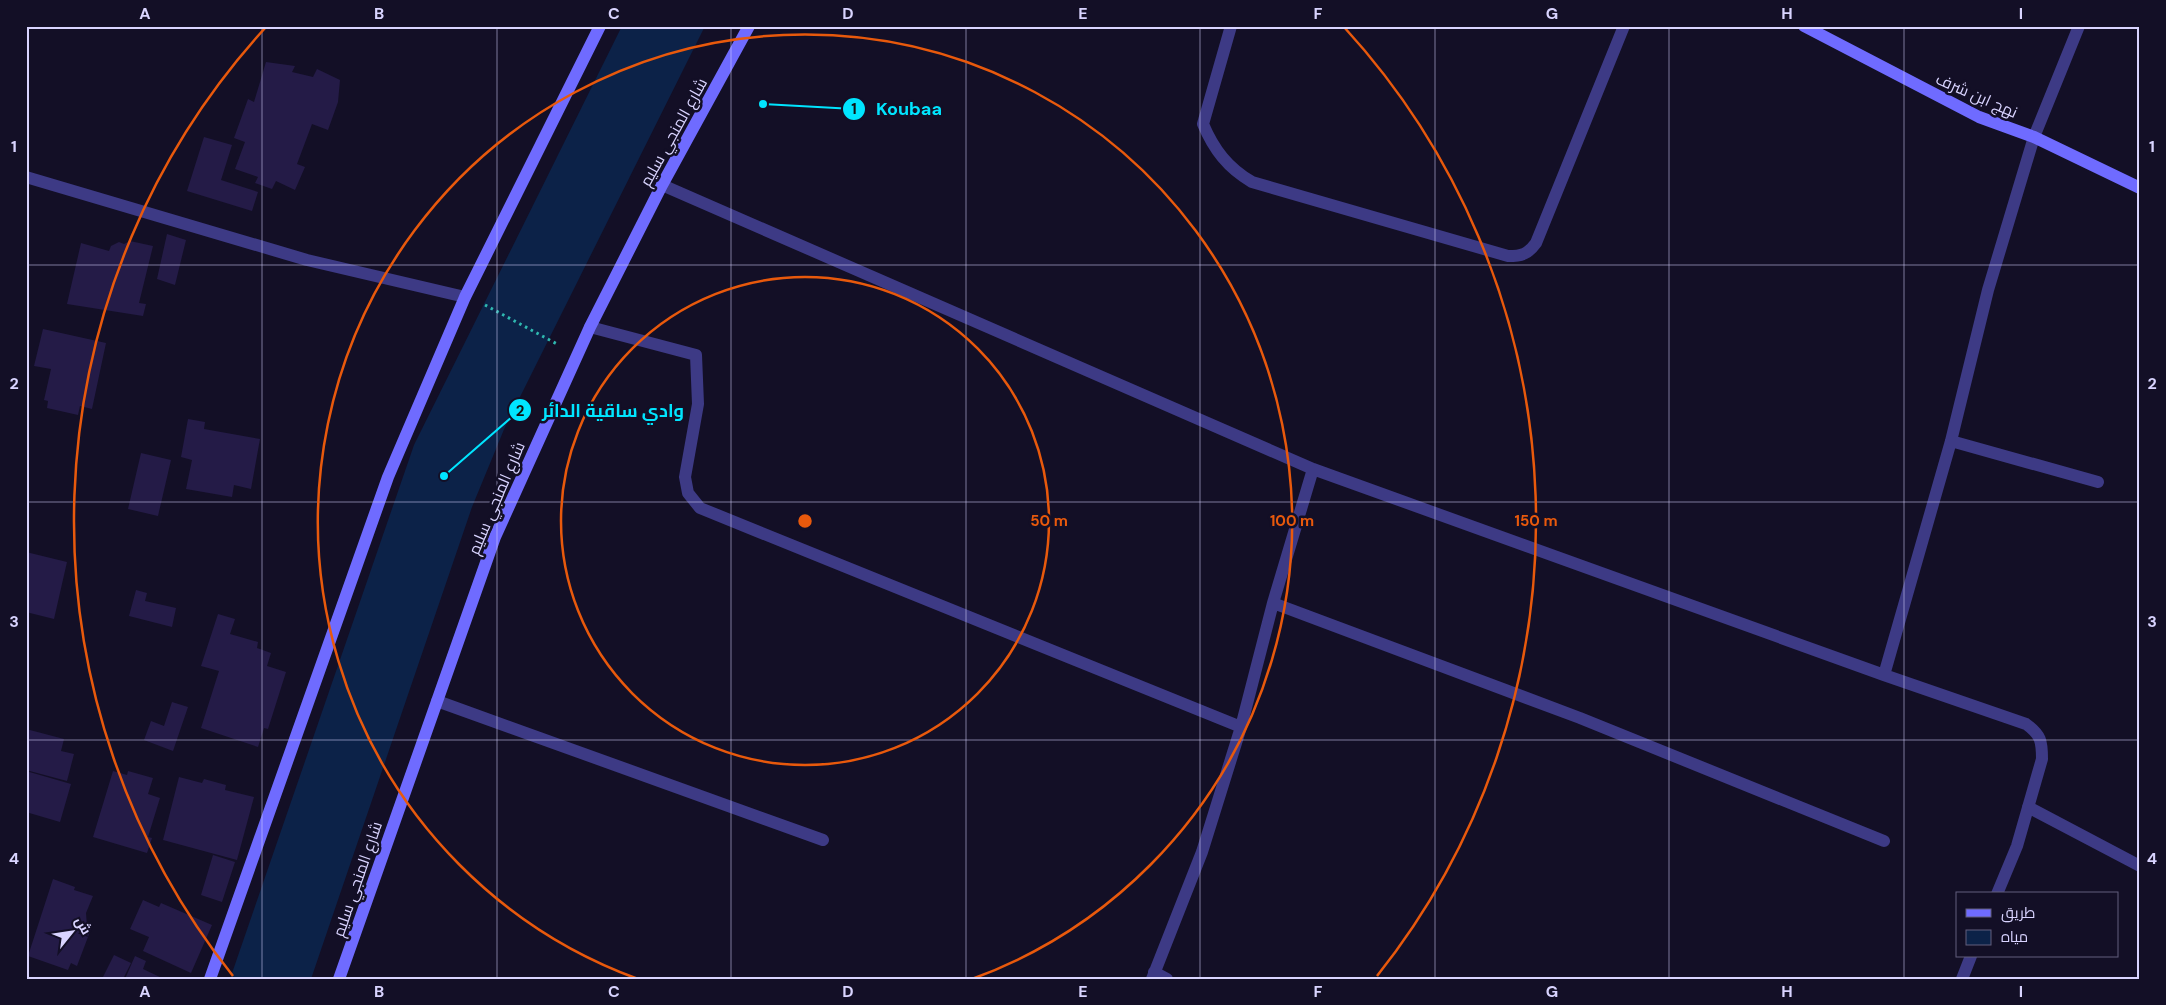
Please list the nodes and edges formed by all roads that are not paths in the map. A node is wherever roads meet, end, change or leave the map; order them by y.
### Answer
1 (600, 26) edge
2 (749, 26) edge
3 (1231, 26) edge
4 (1624, 26) edge
5 (1804, 26) edge
6 (2079, 26) edge
7 (2034, 137) junction
8 (26, 177) edge
9 (662, 185) junction
10 (2140, 188) edge
11 (465, 297) junction
12 (590, 327) junction
13 (1952, 441) junction
14 (1313, 469) junction
15 (2098, 482) dead end
16 (1273, 603) junction
17 (1884, 676) junction
18 (438, 701) junction
19 (1241, 727) junction
20 (2028, 807) junction
21 (823, 840) dead end
22 (1884, 841) dead end
23 (2140, 866) edge
24 (1998, 892) edge
25 (1970, 958) edge
26 (1153, 976) edge
27 (210, 979) edge
28 (340, 979) edge
29 (1167, 979) edge
30 (1962, 979) edge

1 - 11 main road
2 - 9 main road, شارع المنجي سليم
3 - 4 street
5 - 7 main road, نهج ابن شرف
6 - 7 street
7 - 10 main road, نهج ابن شرف
7 - 13 street
8 - 11 street
9 - 12 main road, شارع المنجي سليم
9 - 14 street
11 - 27 main road
12 - 18 main road, شارع المنجي سليم
12 - 19 street
13 - 15 street
13 - 17 street
14 - 16 street
14 - 17 street
16 - 19 street
16 - 22 street
17 - 20 street
18 - 21 street
18 - 28 main road, شارع المنجي سليم
19 - 26 street
20 - 23 street
20 - 24 street
25 - 30 street
26 - 29 street

